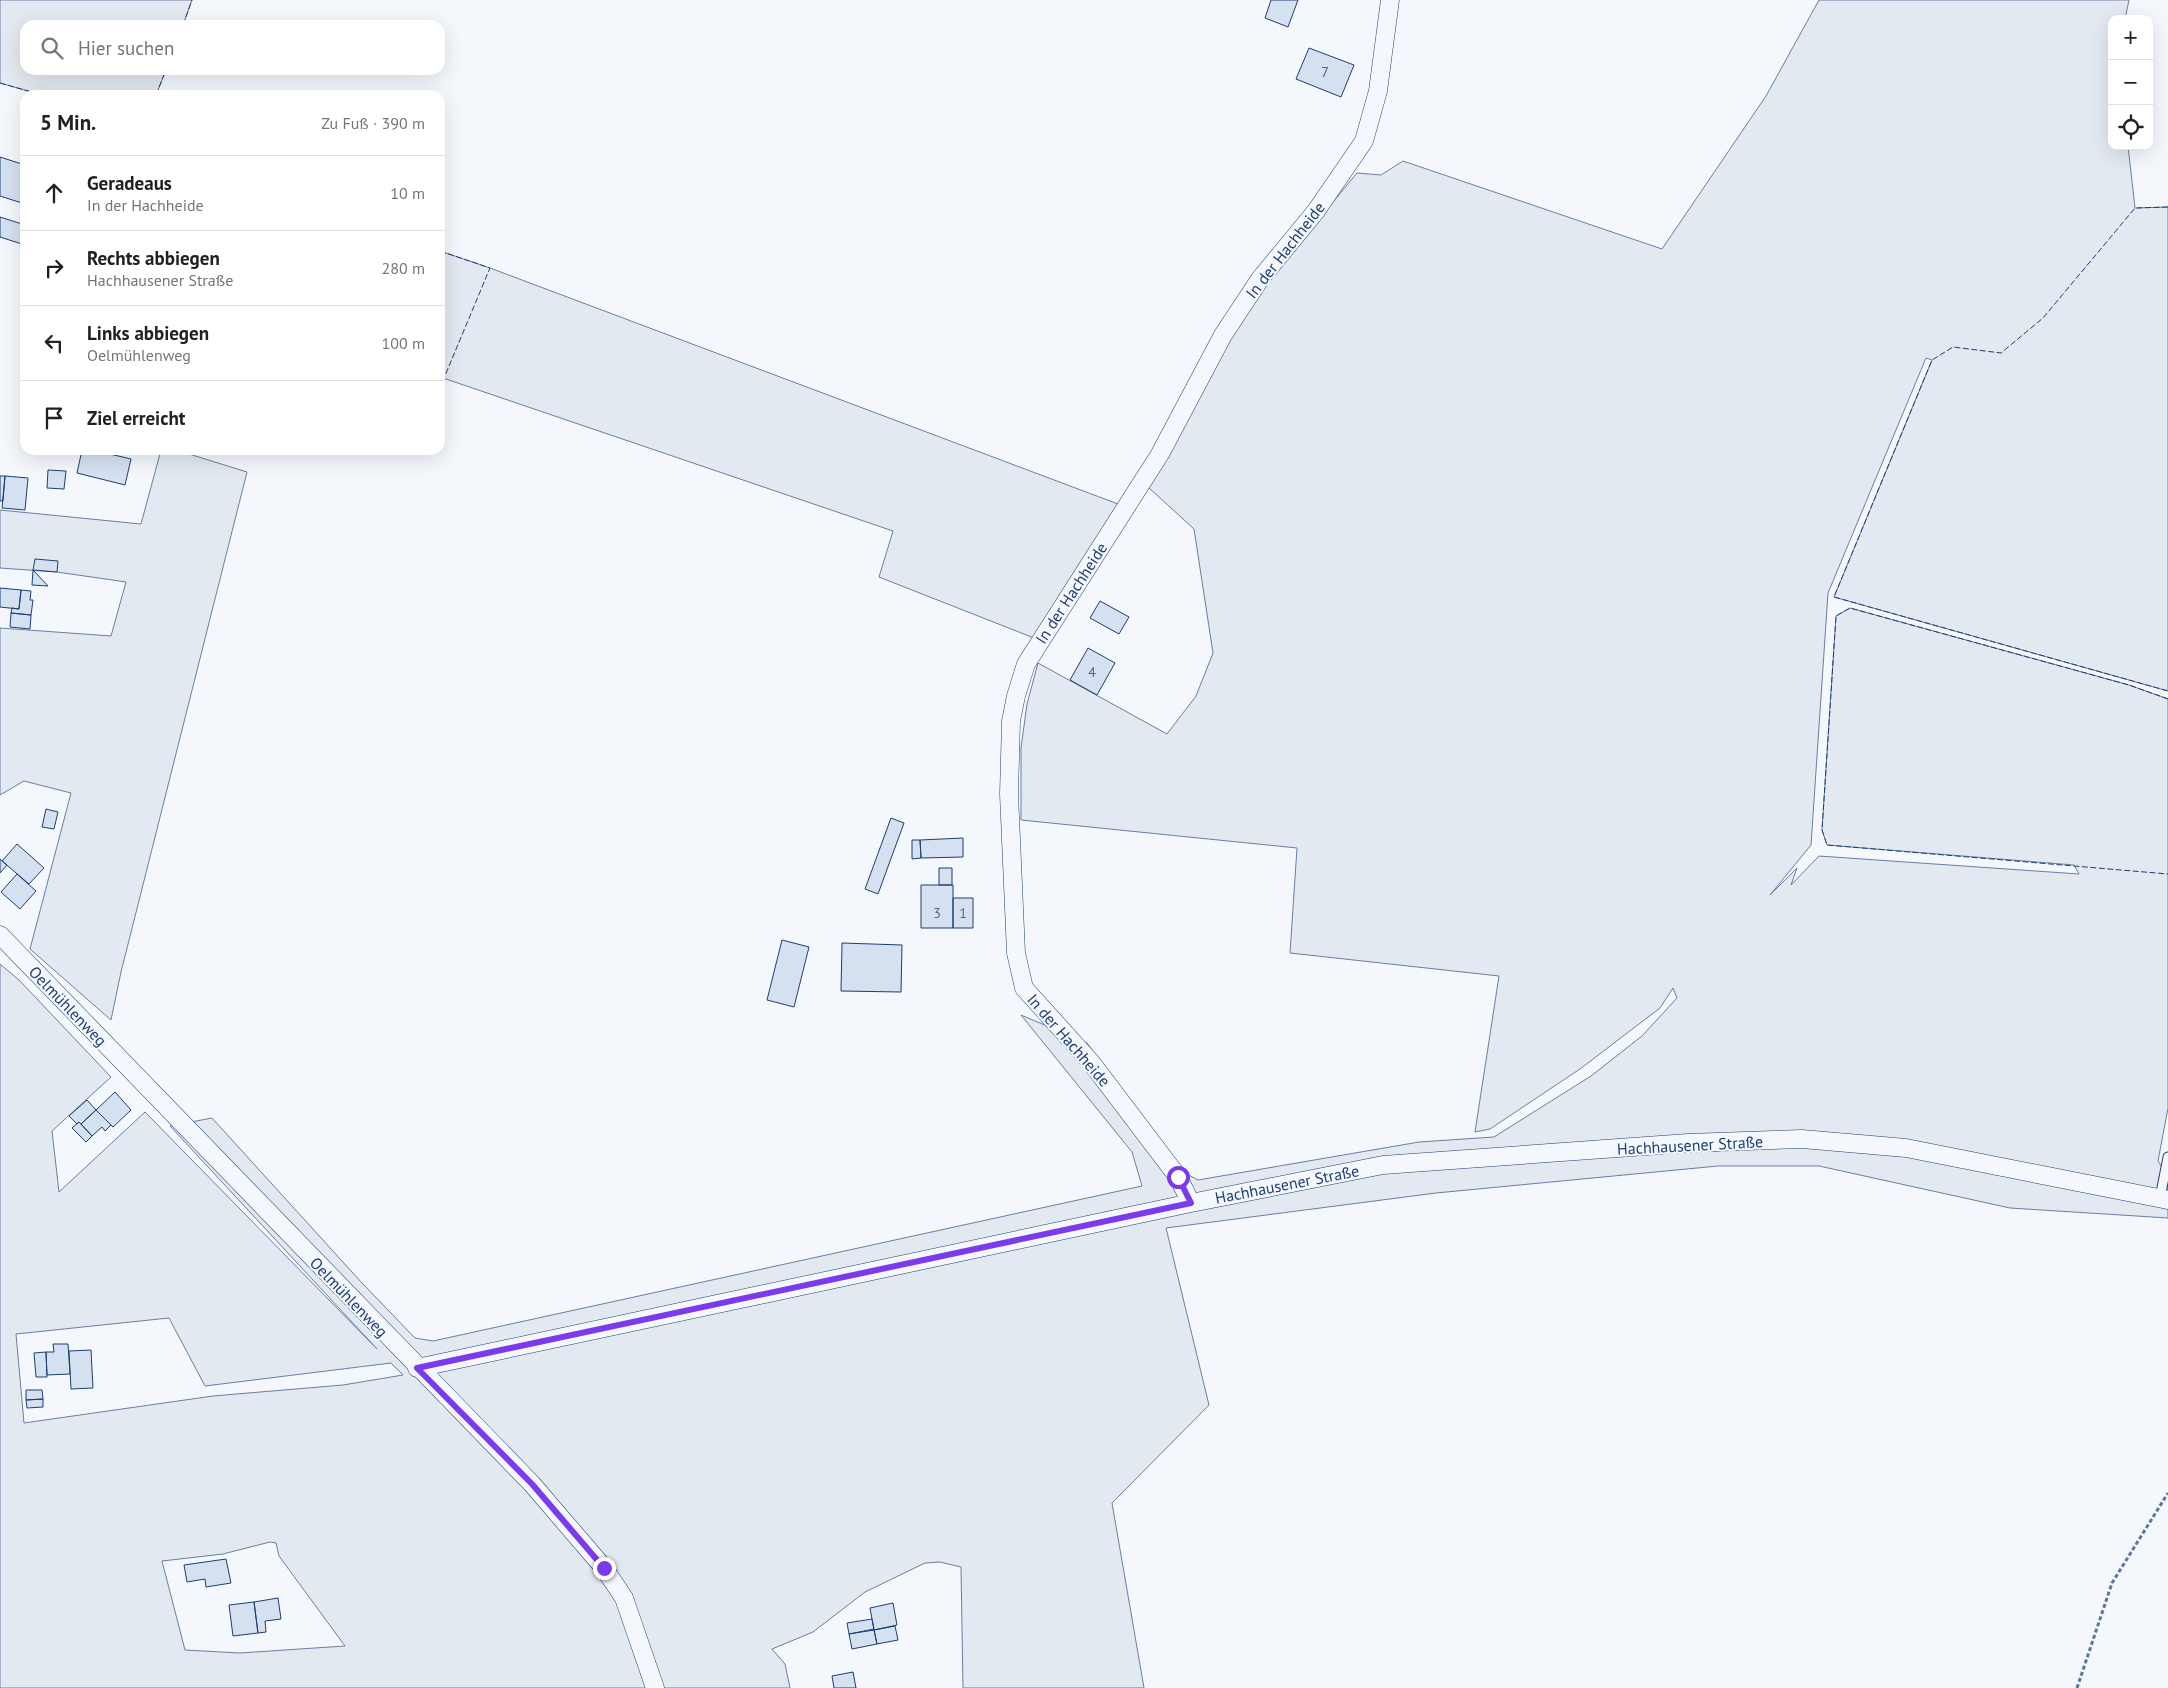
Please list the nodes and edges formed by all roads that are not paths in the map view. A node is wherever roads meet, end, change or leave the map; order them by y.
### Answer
1 (1390, 0) edge
2 (0, 935) edge
3 (2168, 1157) edge
4 (2164, 1199) edge
5 (1191, 1203) junction
6 (417, 1368) junction
7 (655, 1688) edge

1 - 5 street, In der Hachheide
2 - 6 street, Oelmühlenweg
3 - 4 lane
4 - 5 street, Hachhausener Straße
5 - 6 street, Hachhausener Straße
6 - 7 street, Oelmühlenweg

